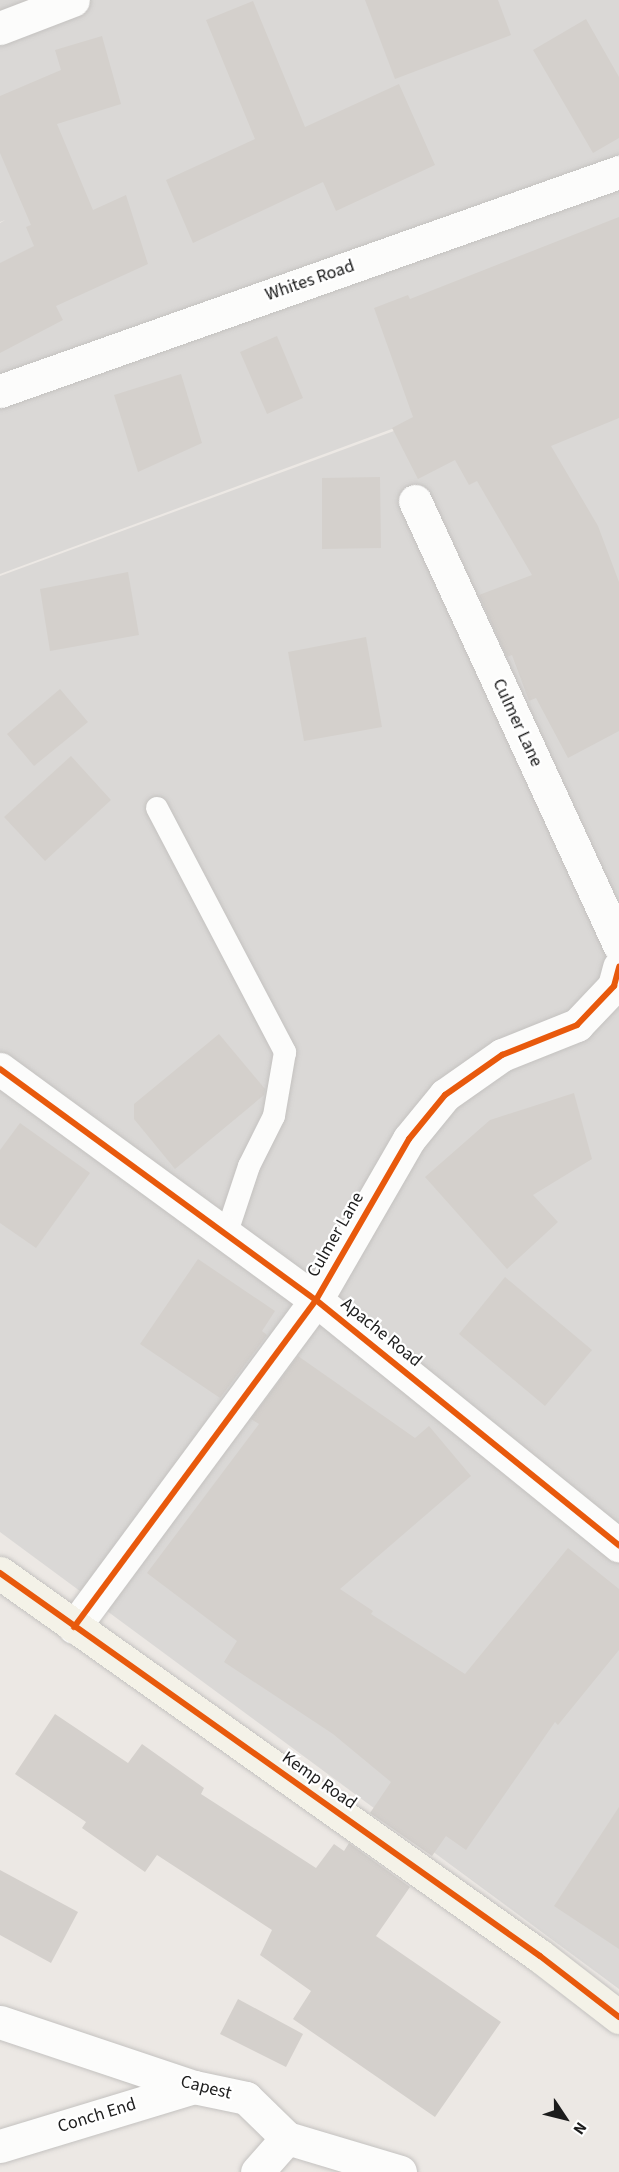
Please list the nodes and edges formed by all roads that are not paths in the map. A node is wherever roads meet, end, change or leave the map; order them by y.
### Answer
1 (73, 0) edge
2 (0, 28) edge
3 (619, 172) edge
4 (0, 391) edge
5 (416, 501) dead end
6 (157, 808) dead end
7 (619, 945) edge
8 (619, 967) edge
9 (0, 1069) edge
10 (226, 1235) junction
11 (316, 1300) junction
12 (619, 1545) edge
13 (0, 1573) edge
14 (74, 1627) junction
15 (619, 2017) edge
16 (0, 2022) edge
17 (194, 2087) junction
18 (287, 2138) junction
19 (0, 2146) edge
20 (257, 2172) edge
21 (400, 2172) edge

1 - 2 street
3 - 4 street, Whites Road
5 - 7 street, Culmer Lane
6 - 10 lane
8 - 11 street, Culmer Lane
9 - 10 street, Apache Road
10 - 11 street, Apache Road
11 - 12 street, Apache Road
11 - 14 street, Culmer Lane
13 - 14 street, Kemp Road
14 - 15 street, Kemp Road
16 - 17 street, Capest
17 - 18 street, Capest
17 - 19 street, Conch End
18 - 20 street
18 - 21 street, Capest

